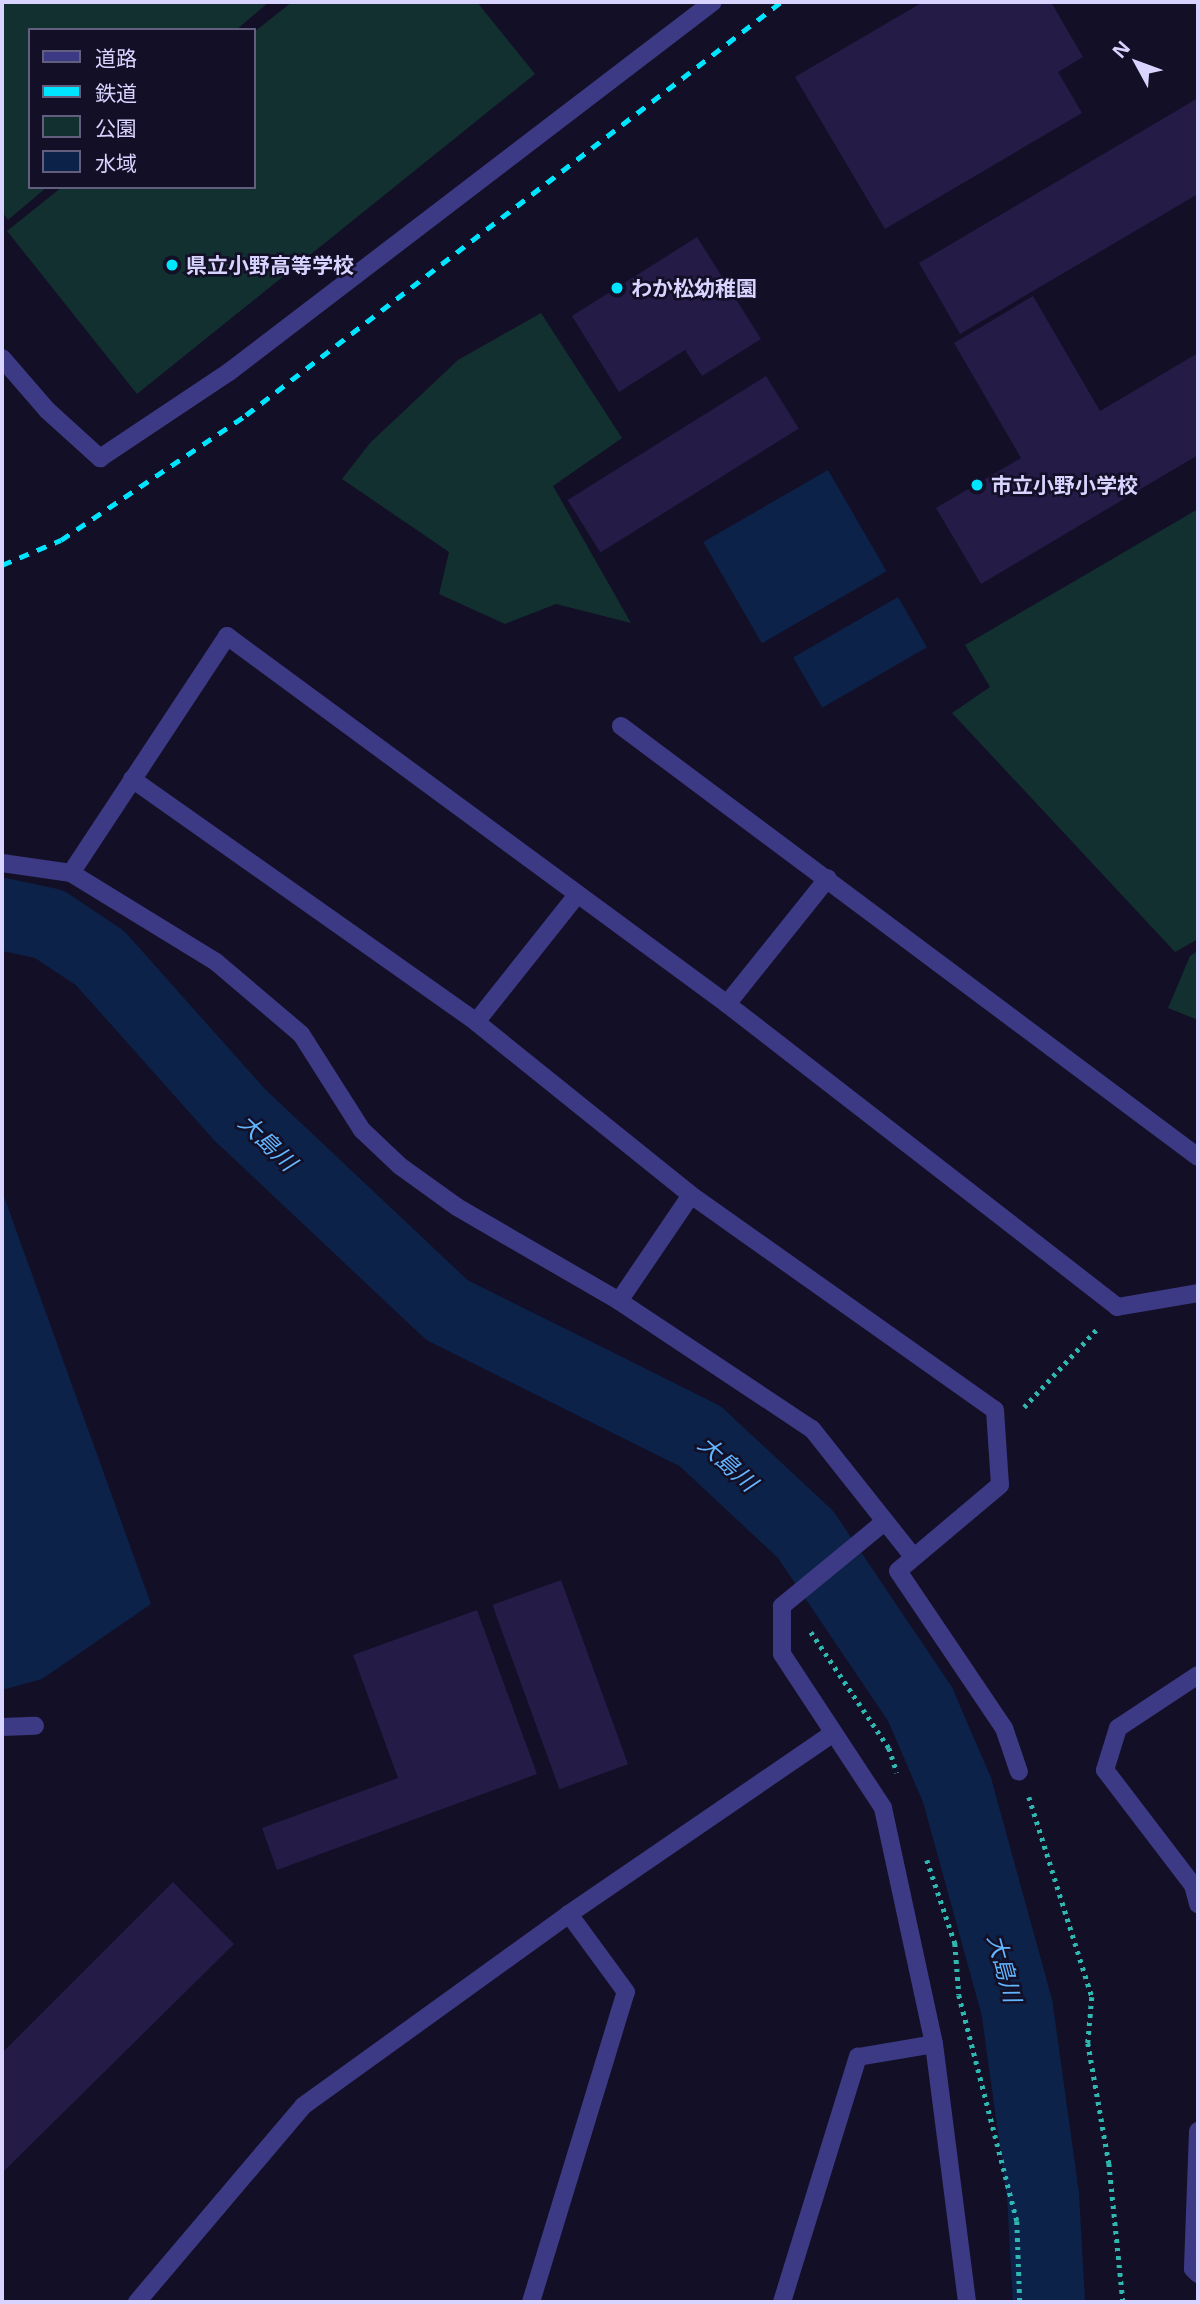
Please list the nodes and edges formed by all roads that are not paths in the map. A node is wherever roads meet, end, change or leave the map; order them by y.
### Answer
1 (713, 2) edge
2 (2, 358) edge
3 (621, 726) dead end
4 (132, 779) junction
5 (2, 863) edge
6 (71, 873) junction
7 (828, 878) junction
8 (577, 895) junction
9 (727, 1004) junction
10 (476, 1022) junction
11 (1198, 1157) edge
12 (691, 1195) junction
13 (1198, 1293) edge
14 (619, 1301) junction
15 (883, 1523) junction
16 (912, 1555) junction
17 (1198, 1675) edge
18 (2, 1727) edge
19 (35, 1727) dead end
20 (833, 1733) junction
21 (1019, 1772) road end
22 (1198, 1904) edge
23 (569, 1914) junction
24 (934, 2044) junction
25 (1198, 2131) edge
26 (1198, 2274) edge
27 (137, 2302) edge
28 (531, 2302) edge
29 (782, 2302) edge
30 (967, 2302) edge

1 - 2 street
3 - 7 street
4 - 6 street
4 - 8 street
4 - 10 street
5 - 6 street
6 - 14 street
7 - 9 street
7 - 11 street
8 - 9 street
8 - 10 street
9 - 13 street
10 - 12 street
12 - 14 street
12 - 16 street
14 - 15 street
15 - 16 street
15 - 20 street
16 - 21 street
17 - 22 street
18 - 19 street
20 - 23 street
20 - 24 street
23 - 27 street
23 - 28 street
24 - 29 street
24 - 30 street
25 - 26 street

